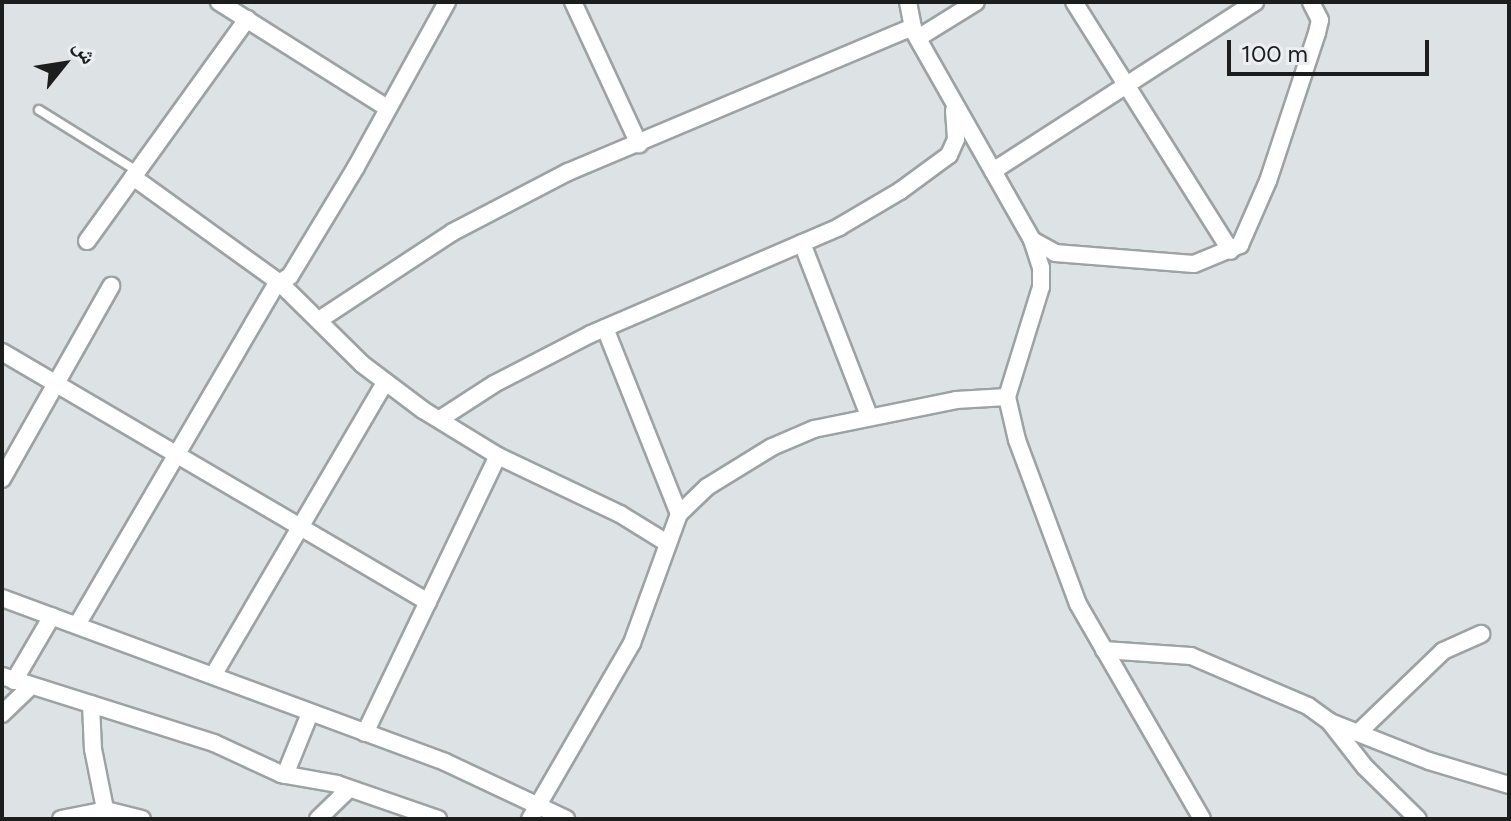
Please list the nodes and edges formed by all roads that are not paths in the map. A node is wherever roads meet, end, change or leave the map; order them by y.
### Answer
1 (221, 2) edge
2 (447, 2) edge
3 (573, 2) edge
4 (908, 2) edge
5 (976, 2) edge
6 (1074, 2) edge
7 (1255, 2) edge
8 (1311, 2) edge
9 (247, 19) junction
10 (916, 33) junction
11 (1127, 88) junction
12 (954, 102) junction
13 (386, 107) junction
14 (39, 110) dead end
15 (639, 144) junction
16 (993, 171) junction
17 (135, 174) junction
18 (1032, 240) junction
19 (87, 241) dead end
20 (802, 243) junction
21 (1231, 251) junction
22 (280, 283) junction
23 (111, 286) dead end
24 (319, 320) junction
25 (605, 328) junction
26 (2, 352) edge
27 (385, 382) junction
28 (56, 383) junction
29 (1007, 397) junction
30 (869, 416) junction
31 (440, 419) junction
32 (176, 455) junction
33 (498, 456) junction
34 (2, 479) edge
35 (679, 514) junction
36 (300, 528) junction
37 (667, 543) junction
38 (2, 598) edge
39 (428, 602) junction
40 (52, 616) junction
41 (77, 625) junction
42 (1481, 634) dead end
43 (1104, 650) junction
44 (214, 674) junction
45 (16, 681) edge
46 (91, 704) junction
47 (310, 713) junction
48 (2, 714) edge
49 (1329, 721) junction
50 (1360, 731) junction
51 (365, 733) junction
52 (285, 775) junction
53 (1509, 785) edge
54 (349, 789) junction
55 (543, 805) junction
56 (107, 815) edge
57 (430, 818) edge
58 (61, 819) edge
59 (142, 819) edge
60 (318, 819) edge
61 (530, 819) edge
62 (566, 819) edge
63 (1202, 819) edge
64 (1418, 819) edge

1 - 9 street
2 - 13 street
3 - 15 street
4 - 10 street
5 - 10 street
6 - 11 street
7 - 11 street
8 - 21 street
9 - 13 street
9 - 17 street
10 - 12 street
10 - 15 street
11 - 16 street
11 - 21 street
12 - 16 street
12 - 20 street
13 - 22 street
14 - 17 lane
15 - 24 street
16 - 18 street
17 - 19 street
17 - 22 street
18 - 21 street
18 - 29 street
20 - 25 street
20 - 30 street
22 - 24 street
22 - 32 street
23 - 28 street
24 - 27 street
25 - 31 street
25 - 35 street
26 - 28 street
27 - 31 street
27 - 36 street
28 - 32 street
28 - 34 street
29 - 30 street
29 - 43 street
30 - 35 street
31 - 33 street
32 - 36 street
32 - 41 street
33 - 37 street
33 - 39 street
35 - 37 street
36 - 39 street
36 - 44 street
37 - 55 street
38 - 40 street
39 - 51 street
40 - 41 street
40 - 45 street
41 - 44 street
42 - 50 street
43 - 49 street
43 - 63 street
44 - 47 street
45 - 46 street
45 - 48 street
46 - 52 street
46 - 56 street
47 - 51 street
47 - 52 street
49 - 50 street
49 - 64 street
50 - 53 street
51 - 55 street
52 - 54 street
54 - 57 street
54 - 60 street
55 - 61 street
55 - 62 street
56 - 58 street
56 - 59 street

